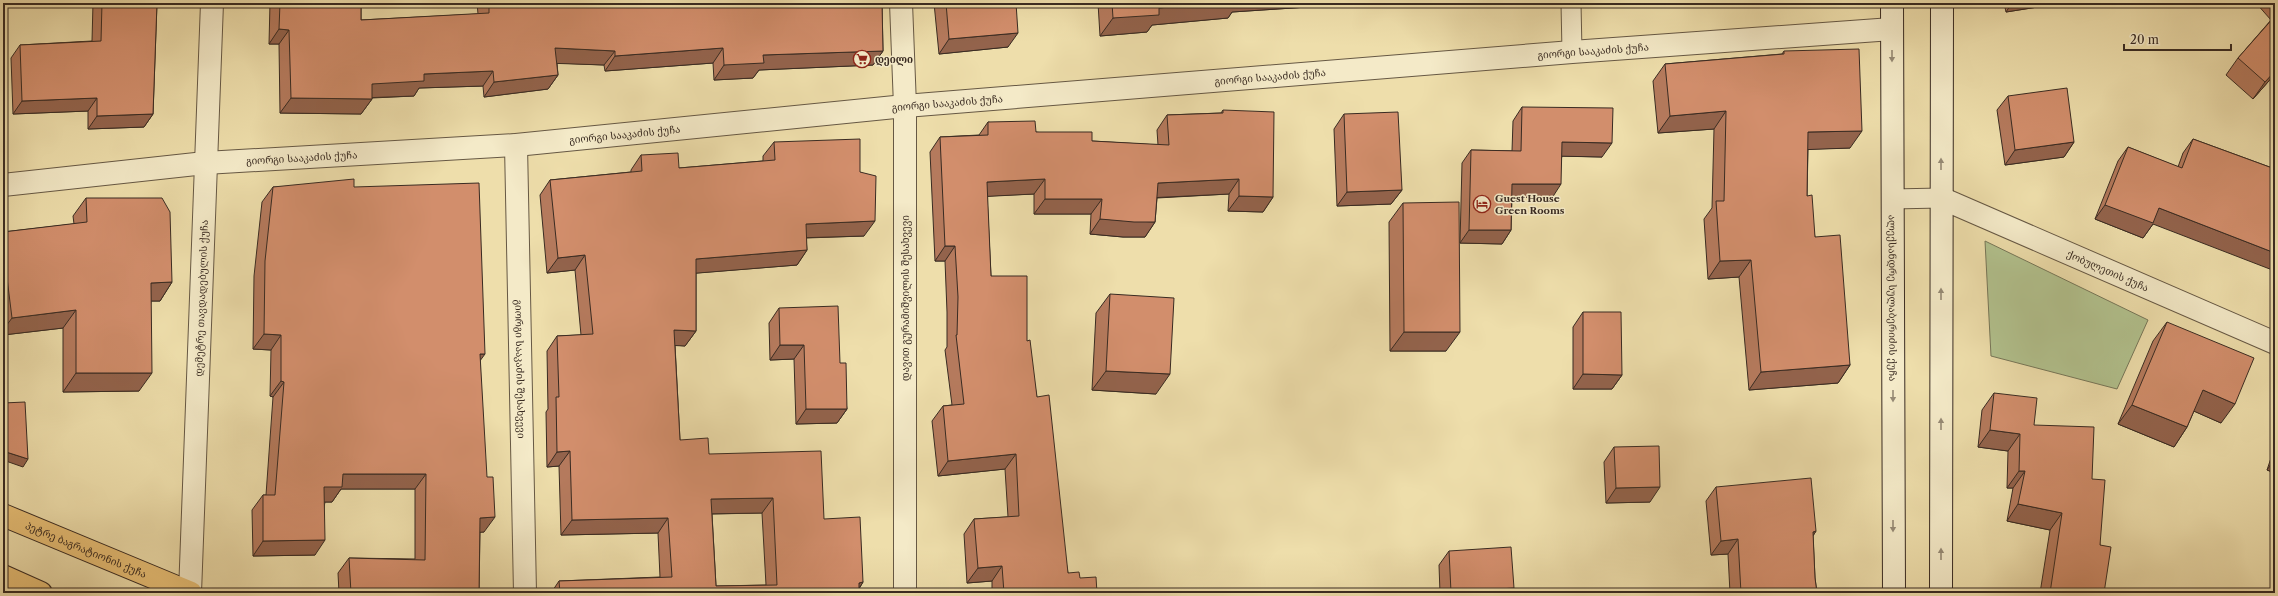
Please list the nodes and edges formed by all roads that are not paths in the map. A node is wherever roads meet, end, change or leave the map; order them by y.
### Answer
1 (212, 3) edge
2 (901, 3) edge
3 (1571, 3) edge
4 (1892, 3) edge
5 (1942, 3) edge
6 (1892, 29) junction
7 (1572, 52) junction
8 (906, 106) junction
9 (516, 145) junction
10 (205, 163) junction
11 (3, 185) edge
12 (1892, 198) junction
13 (1941, 198) junction
14 (2275, 343) edge
15 (3, 515) edge
16 (3, 576) edge
17 (41, 593) edge
18 (190, 593) edge
19 (525, 593) edge
20 (905, 593) edge
21 (1894, 593) edge
22 (1941, 593) edge

1 - 10 street, დემეტრე თავდადებულის ქუჩა
2 - 8 street, დავით გურამიშვილის შესახვევი
3 - 7 lane
4 - 6 street, ალექსანდრე სულაბერიძის ქუჩა
13 -> 5 street
6 - 7 street, გიორგი სააკაძის ქუჩა
6 -> 12 street, ალექსანდრე სულაბერიძის ქუჩა
7 - 8 street, გიორგი სააკაძის ქუჩა
8 - 9 street, გიორგი სააკაძის ქუჩა
8 - 20 street, დავით გურამიშვილის შესახვევი
9 - 10 street, გიორგი სააკაძის ქუჩა
9 - 19 street, გიორგი სააკაძის შესახვევი
10 - 11 street, გიორგი სააკაძის ქუჩა
10 - 18 street, დემეტრე თავდადებულის ქუჩა
12 - 13 lane
12 -> 21 street, ალექსანდრე სულაბერიძის ქუჩა
13 - 14 street, ქობულეთის ქუჩა
22 -> 13 street
15 - 18 main road, პეტრე ბაგრატიონის ქუჩა
16 - 17 main road

